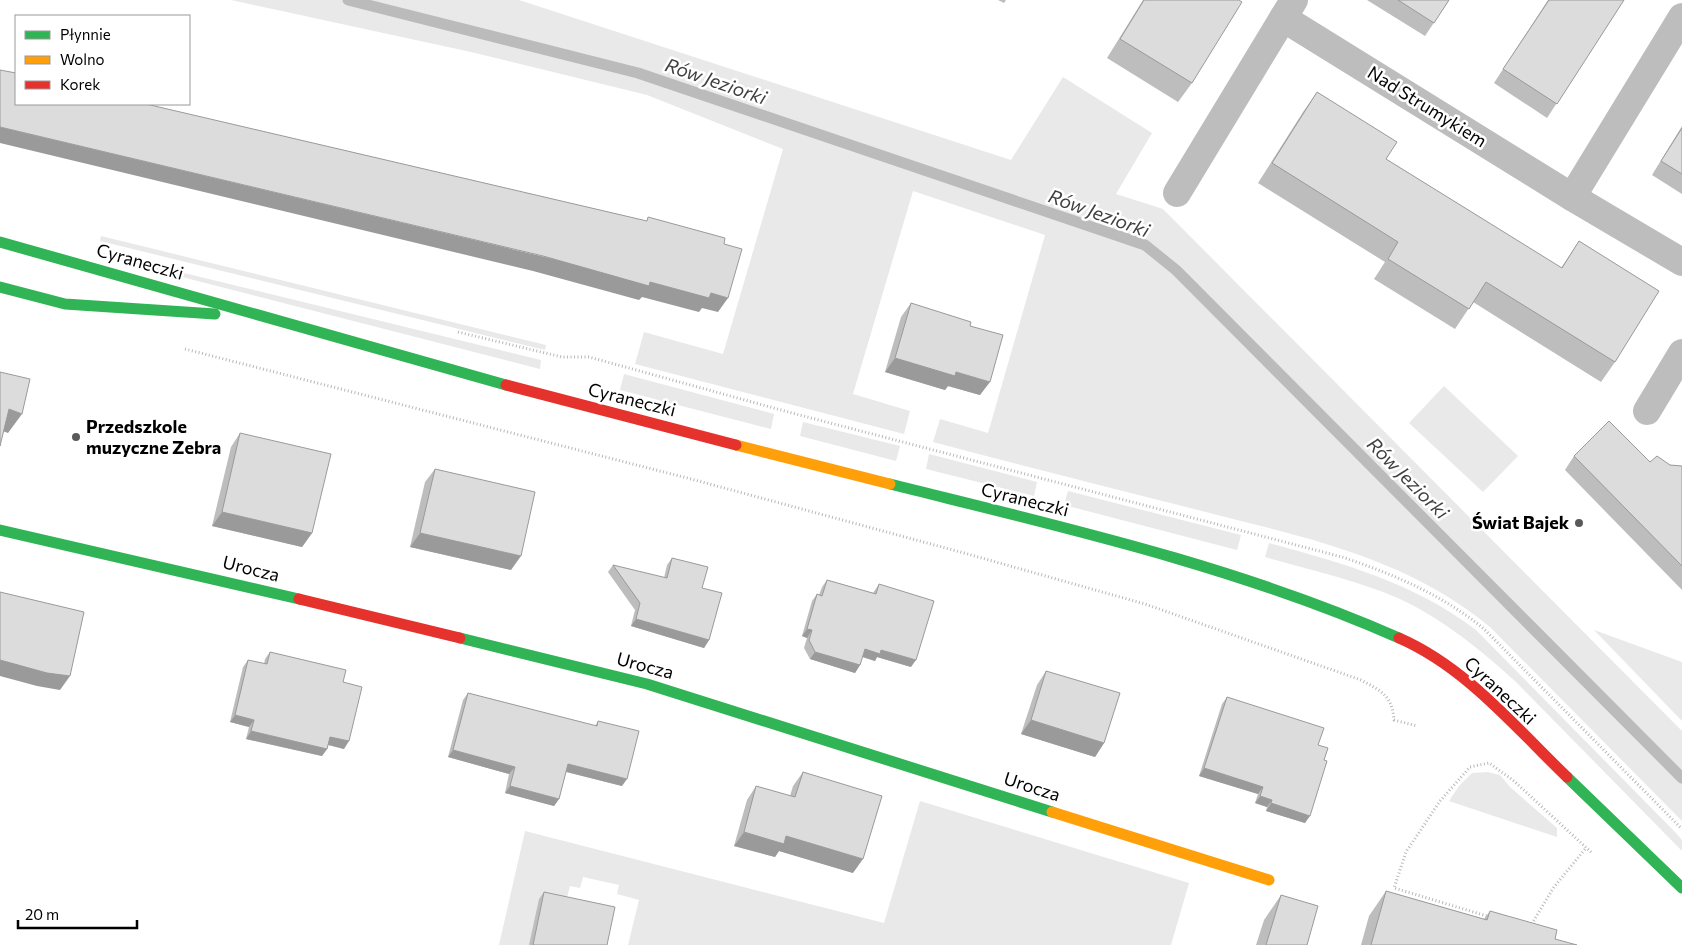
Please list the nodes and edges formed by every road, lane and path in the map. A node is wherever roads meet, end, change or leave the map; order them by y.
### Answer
1 (1288, 9) edge
2 (1682, 16) edge
3 (1177, 193) dead end
4 (1572, 197) junction
5 (0, 242) edge
6 (1682, 262) edge
7 (0, 287) edge
8 (269, 318) junction
9 (180, 348) dead end
10 (1682, 353) edge
11 (1647, 411) dead end
12 (0, 530) edge
13 (1417, 726) dead end
14 (1470, 767) dead end
15 (1586, 848) dead end
16 (1269, 880) dead end
17 (1682, 888) edge
18 (1493, 918) edge
19 (1536, 932) edge

1 - 3 street, Nad Strumykiem
1 - 4 street, Nad Strumykiem
2 - 4 street
4 - 6 street, Nad Strumykiem
5 - 8 street, Cyraneczki
7 - 8 street, Cyraneczki
8 - 17 street, Cyraneczki
9 - 13 path
10 - 11 street
12 - 16 street, Urocza
14 - 18 path
15 - 19 path

